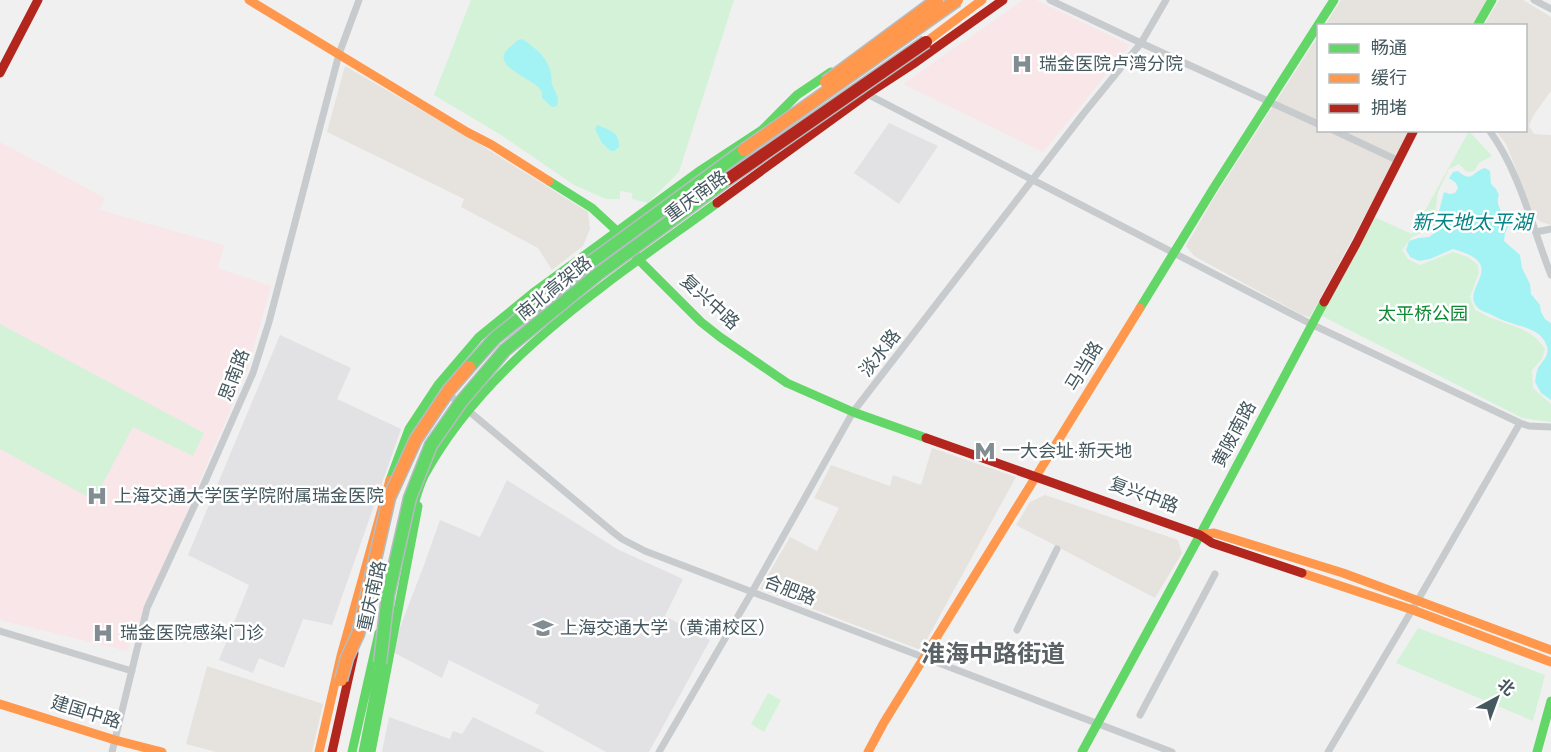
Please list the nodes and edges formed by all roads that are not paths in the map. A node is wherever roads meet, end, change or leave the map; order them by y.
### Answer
1 (38, 0) edge
2 (249, 0) edge
3 (359, 0) edge
4 (936, 0) edge
5 (951, 0) edge
6 (957, 0) edge
7 (982, 0) edge
8 (990, 0) edge
9 (1003, 0) edge
10 (1050, 0) edge
11 (1166, 0) edge
12 (1334, 0) edge
13 (1492, 0) edge
14 (1534, 0) edge
15 (1551, 9) edge
16 (1319, 24) edge
17 (1478, 24) edge
18 (1317, 27) edge
19 (942, 31) junction
20 (1141, 44) junction
21 (339, 54) junction
22 (0, 74) edge
23 (809, 87) junction
24 (826, 87) junction
25 (867, 94) junction
26 (1269, 102) junction
27 (1317, 124) edge
28 (764, 131) junction
29 (1337, 132) edge
30 (1413, 132) edge
31 (1490, 132) edge
32 (1399, 160) junction
33 (1034, 180) junction
34 (1551, 229) edge
35 (618, 232) junction
36 (1536, 232) junction
37 (1174, 253) junction
38 (639, 260) junction
39 (1551, 275) edge
40 (1311, 324) junction
41 (438, 385) junction
42 (469, 411) junction
43 (853, 412) junction
44 (1520, 423) junction
45 (1551, 427) edge
46 (438, 453) junction
47 (1037, 477) junction
48 (1200, 535) junction
49 (1057, 549) dead end
50 (369, 558) junction
51 (1215, 574) dead end
52 (753, 592) junction
53 (388, 595) junction
54 (1415, 605) junction
55 (0, 630) edge
56 (1017, 630) dead end
57 (358, 634) junction
58 (1551, 650) edge
59 (924, 657) junction
60 (1551, 662) edge
61 (132, 671) junction
62 (1551, 701) edge
63 (0, 704) edge
64 (1140, 715) dead end
65 (1097, 723) junction
66 (114, 746) edge
67 (162, 752) edge
68 (319, 752) edge
69 (325, 752) edge
70 (331, 752) edge
71 (352, 752) edge
72 (358, 752) edge
73 (363, 752) edge
74 (371, 752) edge
75 (659, 752) edge
76 (868, 752) edge
77 (1082, 752) edge
78 (1172, 752) edge
79 (1328, 752) edge
80 (1537, 752) edge

1 - 22 main road
2 - 21 main road, 复兴中路
3 - 21 street, 思南路
4 - 23 main road, 重庆南路
4 - 28 main road, bridge
5 - 24 main road, 重庆南路
6 - 28 main road, 南北高架路, bridge
7 - 19 main road, 南北高架路
8 - 19 main road
9 - 25 main road, 重庆南路
10 - 20 street
11 - 20 street, 淡水路
12 - 16 main road, 马当路
13 - 17 main road
14 - 15 street
18 - 26 main road, 马当路
19 - 53 main road, 南北高架路, bridge
20 - 26 street
20 - 33 street, 淡水路
21 - 35 main road, 复兴中路
21 - 61 street, 思南路
23 - 24 main road
23 - 28 main road, 重庆南路
24 - 28 main road, 重庆南路
25 - 33 street
25 - 38 main road, 重庆南路
26 - 27 street
26 - 37 main road, 马当路
28 - 35 main road, 重庆南路
28 - 57 main road, 南北高架路, bridge
29 - 32 street
30 - 32 main road, 黄陂南路
31 - 36 street
32 - 40 main road, 黄陂南路
33 - 37 street
33 - 43 street, 淡水路
34 - 36 street
35 - 38 main road, 复兴中路
35 - 41 main road, 重庆南路
36 - 39 street
37 - 40 street
37 - 47 main road, 马当路
38 - 42 main road, 重庆南路
38 - 43 main road, 复兴中路
40 - 44 street
40 - 48 main road, 黄陂南路
41 - 42 street, 合肥路
41 - 50 main road, 重庆南路
42 - 46 main road, 重庆南路
42 - 52 street, 合肥路
43 - 47 main road, 复兴中路
43 - 52 street, 淡水路
44 - 45 street
44 - 54 street
46 - 72 main road, 重庆南路
46 - 74 main road, 重庆南路
47 - 48 main road, 复兴中路
47 - 59 main road, 马当路
48 - 54 main road, 复兴中路
48 - 65 main road, 黄陂南路
49 - 56 street
50 - 68 main road, 重庆南路
50 - 70 main road, 重庆南路
51 - 64 street
52 - 59 street, 合肥路
52 - 75 street, 淡水路
53 - 71 main road, 南北高架路, bridge
53 - 73 main road, bridge
54 - 58 main road, 复兴中路
54 - 60 main road, 复兴中路
54 - 79 street
55 - 61 street
57 - 69 main road, bridge
57 - 70 main road, 南北高架路, bridge
59 - 65 street, 合肥路
59 - 76 main road, 马当路
61 - 66 street, 思南路
62 - 80 main road
63 - 66 main road, 建国中路
65 - 77 main road, 黄陂南路
65 - 78 street, 合肥路
66 - 67 main road, 建国中路

